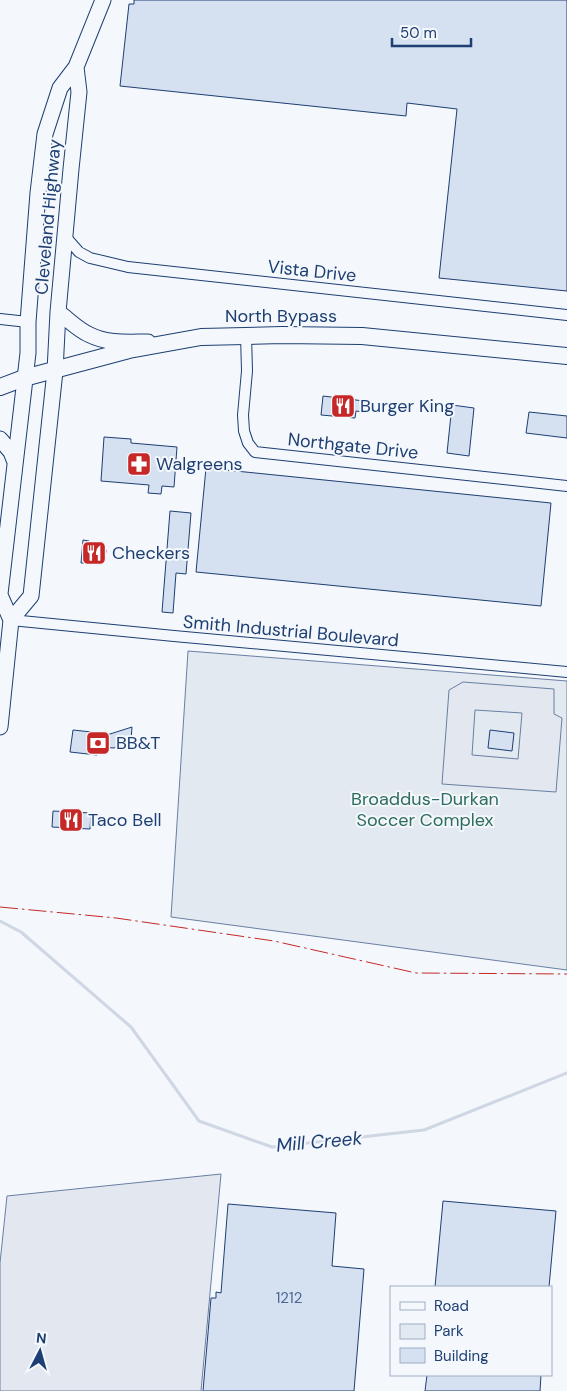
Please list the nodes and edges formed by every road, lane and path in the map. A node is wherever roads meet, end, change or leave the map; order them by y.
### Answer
1 (103, 0) edge
2 (76, 67) junction
3 (64, 235) junction
4 (58, 312) junction
5 (567, 315) edge
6 (0, 319) edge
7 (28, 322) junction
8 (246, 335) junction
9 (177, 341) junction
10 (567, 356) edge
11 (55, 371) junction
12 (24, 378) junction
13 (0, 387) edge
14 (0, 439) edge
15 (15, 462) junction
16 (567, 486) edge
17 (0, 595) edge
18 (11, 620) junction
19 (567, 672) edge
20 (0, 727) edge

1 - 2 main road, Cleveland Highway
2 - 3 main road, Cleveland Highway
2 - 7 main road, Cleveland Highway
3 - 4 main road, Cleveland Highway
3 - 5 street, Vista Drive
4 - 9 main road
4 - 11 main road, Cleveland Highway
6 - 7 street
7 - 12 main road, Cleveland Highway
8 - 9 highway, North Bypass
8 - 10 highway, North Bypass
8 - 16 street, Northgate Drive
9 - 11 highway, North Bypass
11 - 12 highway, North Bypass
11 - 18 main road, Cleveland Highway
12 - 13 highway, North Bypass
12 - 15 main road, Cleveland Highway
14 - 15 main road
15 - 17 main road, Cleveland Highway
17 - 18 main road
18 - 19 street, Smith Industrial Boulevard
18 - 20 main road

